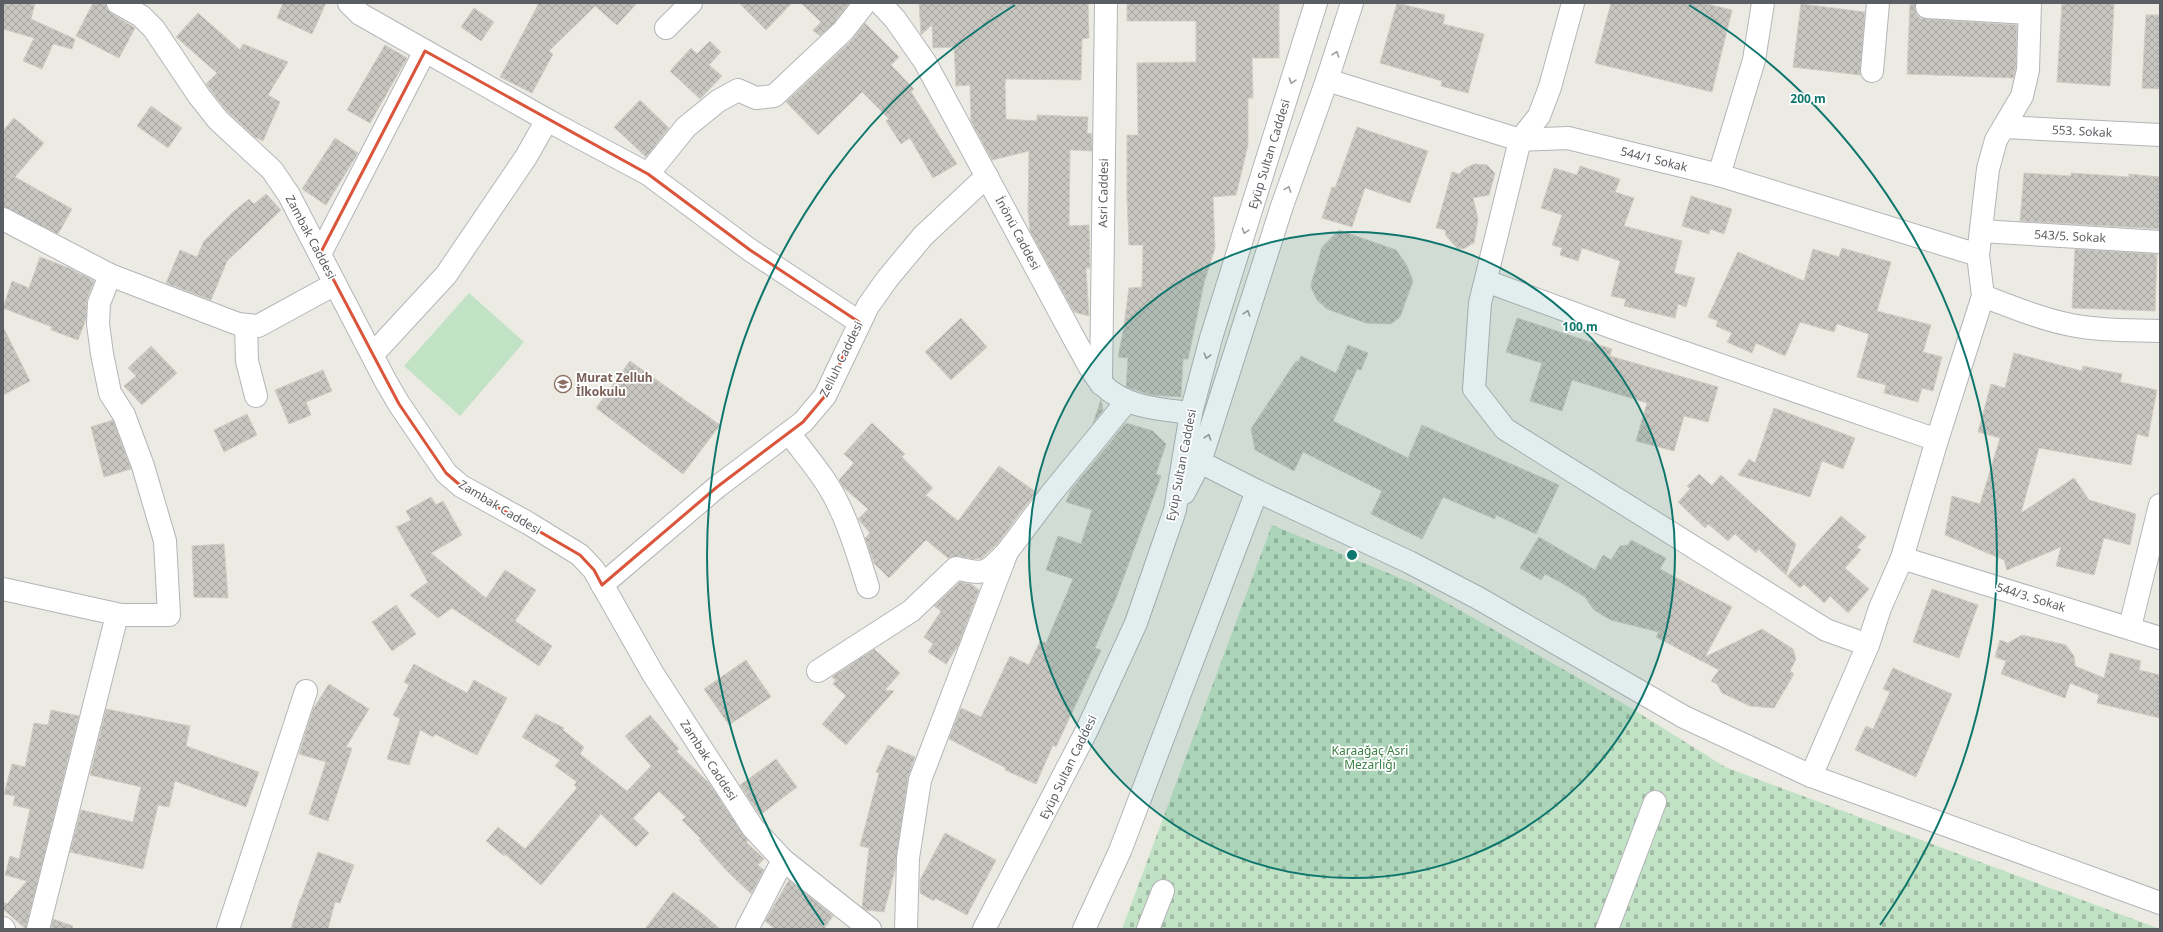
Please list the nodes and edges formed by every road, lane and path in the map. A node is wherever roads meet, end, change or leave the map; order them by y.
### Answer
1 (118, 3) edge
2 (349, 3) edge
3 (691, 3) edge
4 (865, 3) edge
5 (880, 3) edge
6 (1106, 3) edge
7 (1316, 3) edge
8 (1352, 3) edge
9 (1573, 3) edge
10 (1763, 3) edge
11 (1878, 3) edge
12 (1927, 7) dead end
13 (2029, 8) edge
14 (666, 28) dead end
15 (425, 50) junction
16 (1872, 71) dead end
17 (1327, 80) junction
18 (547, 120) junction
19 (2004, 127) junction
20 (2160, 134) edge
21 (1520, 140) junction
22 (648, 174) junction
23 (1719, 175) junction
24 (987, 176) junction
25 (3, 219) edge
26 (1981, 231) junction
27 (2160, 242) edge
28 (320, 254) junction
29 (1978, 256) junction
30 (110, 275) junction
31 (1486, 281) junction
32 (335, 284) junction
33 (1983, 296) junction
34 (860, 322) junction
35 (246, 325) junction
36 (2160, 332) edge
37 (373, 354) junction
38 (1101, 384) junction
39 (256, 396) dead end
40 (1127, 401) junction
41 (1191, 413) junction
42 (789, 433) junction
43 (1937, 440) junction
44 (1200, 462) junction
45 (1256, 491) junction
46 (2160, 505) edge
47 (1175, 510) junction
48 (1007, 552) junction
49 (1902, 558) junction
50 (602, 585) junction
51 (868, 587) dead end
52 (3, 589) edge
53 (121, 615) junction
54 (2130, 627) junction
55 (2160, 638) edge
56 (1868, 645) junction
57 (818, 670) dead end
58 (306, 691) dead end
59 (1811, 776) junction
60 (1655, 802) dead end
61 (783, 860) junction
62 (1163, 891) dead end
63 (2160, 903) edge
64 (990, 927) edge
65 (38, 929) edge
66 (228, 929) edge
67 (747, 929) edge
68 (870, 929) edge
69 (906, 929) edge
70 (1084, 929) edge
71 (1148, 929) edge
72 (1607, 929) edge

1 - 28 street, Zambak Caddesi
2 - 15 street
3 - 14 street
4 - 22 street
5 - 24 street, İnönü Caddesi
6 - 38 street, Asri Caddesi
7 -> 41 street, Eyüp Sultan Caddesi
17 -> 8 street
9 - 21 street
10 - 23 street
11 - 16 street
12 - 13 street
13 - 19 street
15 - 18 street
15 - 28 street
17 - 21 street, 544/1 Sokak
44 -> 17 street
18 - 22 street
18 - 37 street
19 - 20 street, 553. Sokak
19 - 26 street
21 - 23 street, 544/1 Sokak
21 - 31 street
22 - 34 street
23 - 29 street, 544/1 Sokak
24 - 34 street, Zelluh Caddesi
24 - 38 street, İnönü Caddesi
25 - 30 street
26 - 27 street, 543/5. Sokak
26 - 29 street
28 - 32 street, Zambak Caddesi
29 - 33 street
30 - 35 street
30 - 53 street
31 - 43 street
31 - 56 street
32 - 35 street
32 - 37 street, Zambak Caddesi
33 - 36 street
33 - 43 street
34 - 42 street, Zelluh Caddesi
35 - 39 street
37 - 50 street, Zambak Caddesi
38 - 40 street, İnönü Caddesi
40 - 41 street, İnönü Caddesi
40 - 48 street
41 - 47 street, Eyüp Sultan Caddesi
42 - 50 street, Zelluh Caddesi
42 - 51 street
43 - 49 street
44 - 45 street
44 - 47 street
45 - 59 street
45 - 70 street
46 - 54 street
47 - 64 street, Eyüp Sultan Caddesi
48 - 57 street
48 - 69 street
49 - 54 street, 544/3. Sokak
49 - 56 street
50 - 61 street, Zambak Caddesi
52 - 53 street
53 - 65 street
54 - 55 street, 544/3. Sokak
56 - 59 street
58 - 66 street
59 - 63 street
60 - 72 street
61 - 67 street
61 - 68 street, Zambak Caddesi
62 - 71 street

